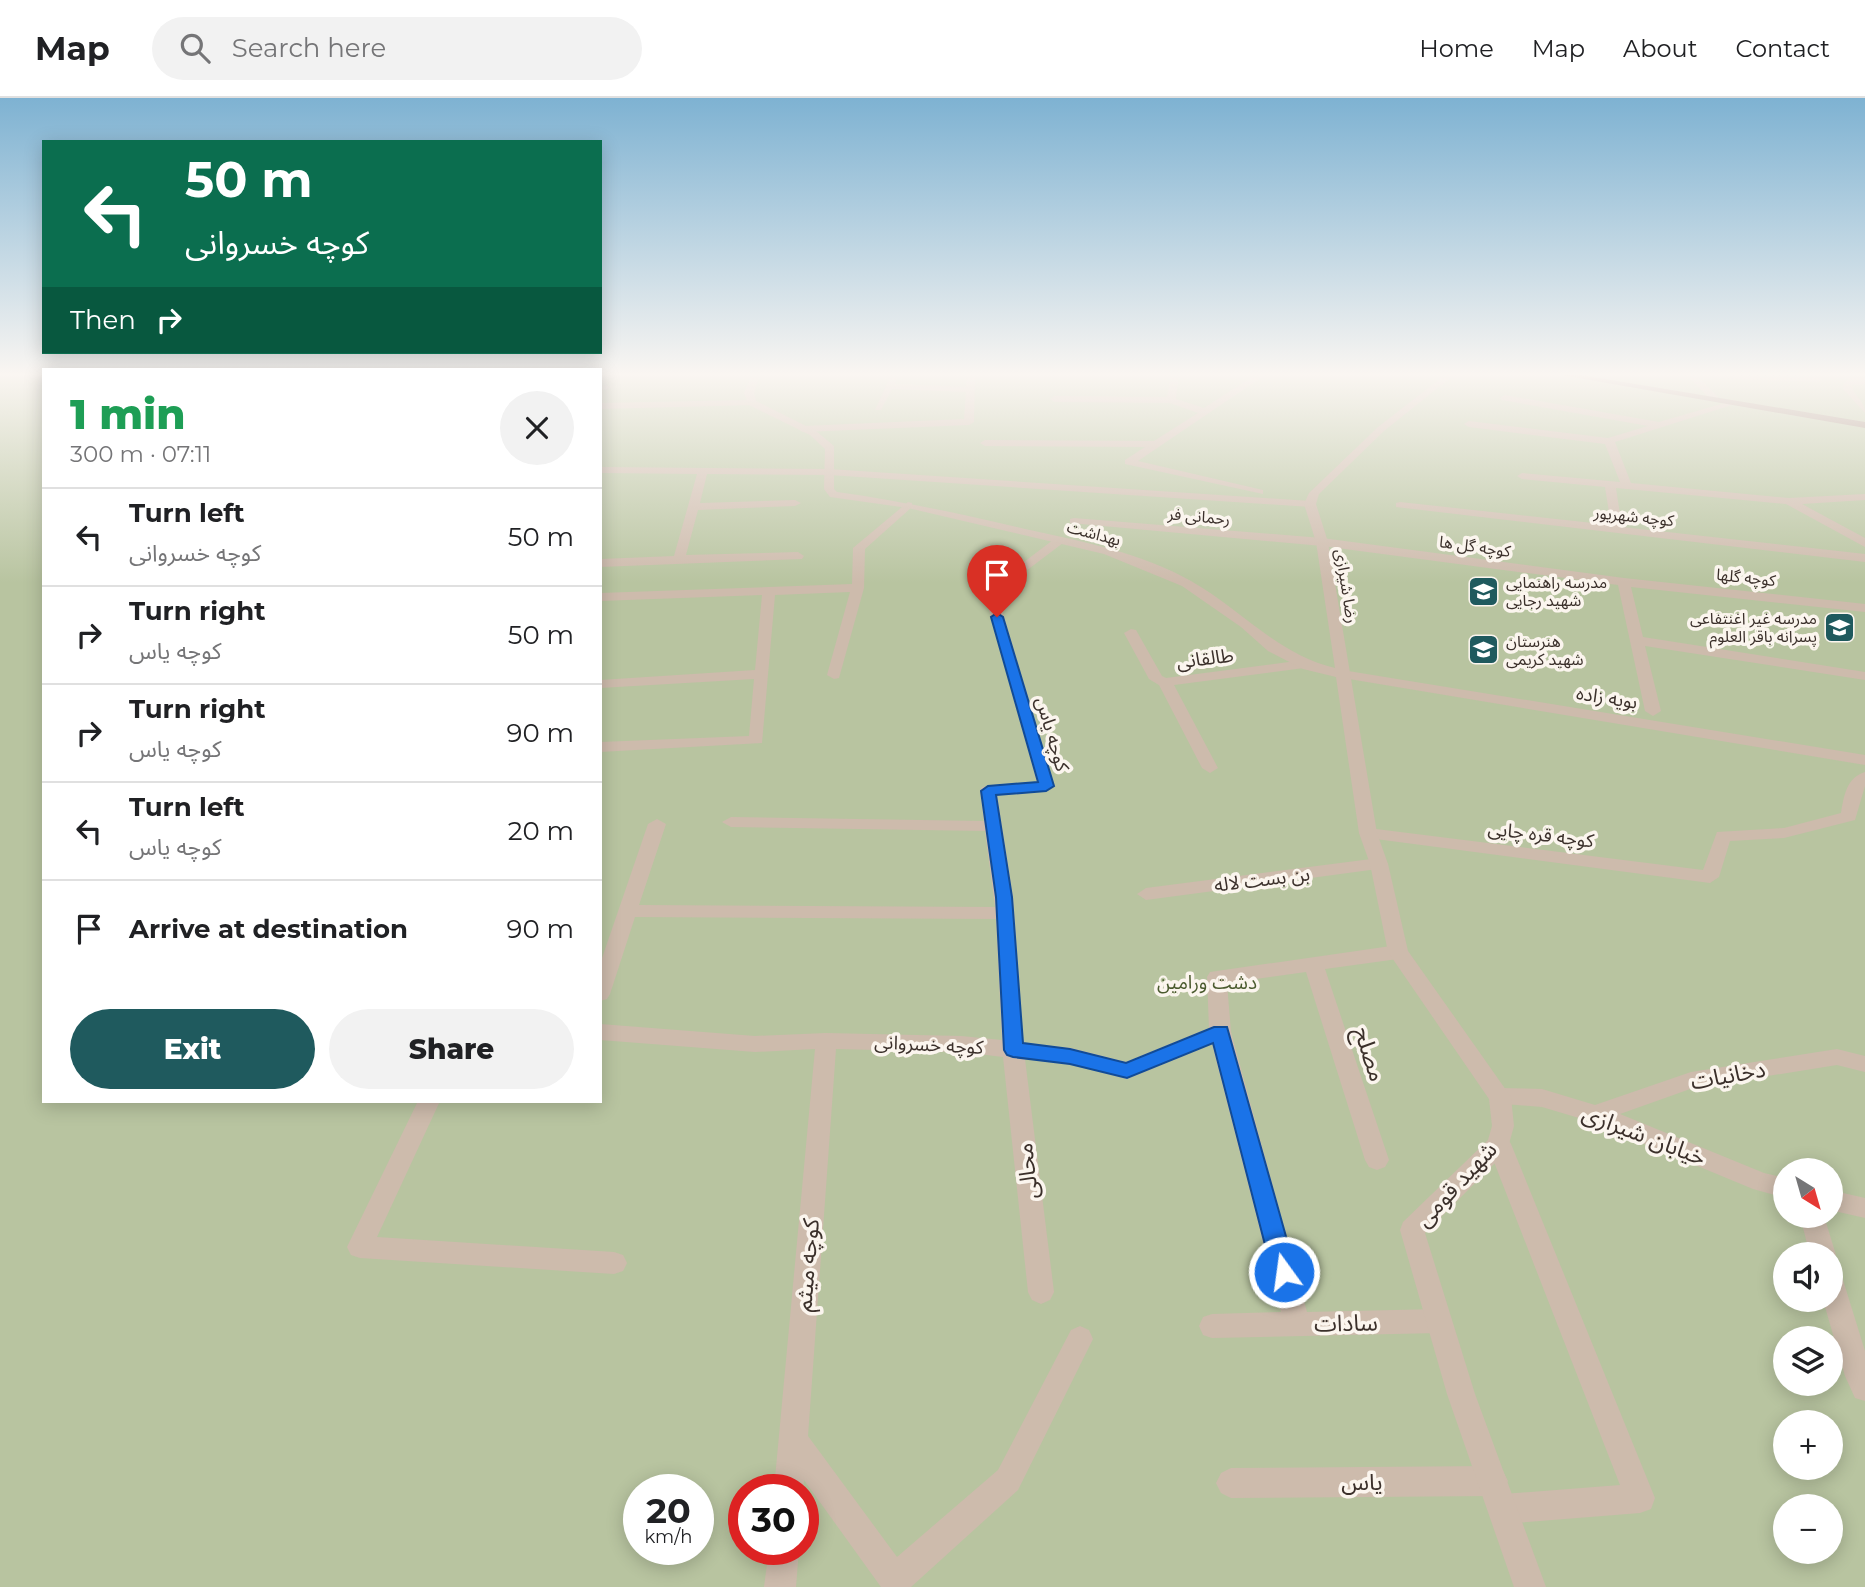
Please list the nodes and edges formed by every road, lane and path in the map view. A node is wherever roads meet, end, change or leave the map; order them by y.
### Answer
1 (825, 444) edge
2 (1157, 444) edge
3 (1365, 444) edge
4 (1610, 444) edge
5 (602, 470) edge
6 (703, 471) junction
7 (829, 472) junction
8 (1522, 476) dead end
9 (1609, 484) junction
10 (1628, 486) junction
11 (1865, 497) edge
12 (1789, 501) junction
13 (795, 503) dead end
14 (1310, 504) junction
15 (908, 505) junction
16 (1400, 505) dead end
17 (693, 507) junction
18 (1074, 520) dead end
19 (1617, 530) junction
20 (1060, 540) junction
21 (1322, 542) junction
22 (1865, 543) edge
23 (798, 556) dead end
24 (1865, 558) edge
25 (679, 559) junction
26 (602, 562) edge
27 (1624, 582) junction
28 (858, 588) junction
29 (769, 591) junction
30 (602, 597) edge
31 (1865, 608) edge
32 (1131, 633) dead end
33 (1636, 640) junction
34 (1304, 664) junction
35 (762, 674) junction
36 (1342, 674) junction
37 (834, 675) dead end
38 (1865, 676) edge
39 (1165, 682) junction
40 (602, 684) edge
41 (1653, 711) dead end
42 (602, 747) edge
43 (1858, 759) edge
44 (1210, 768) dead end
45 (1865, 777) edge
46 (731, 822) dead end
47 (657, 824) dead end
48 (993, 826) junction
49 (1368, 833) junction
50 (1379, 864) junction
51 (1146, 894) dead end
52 (628, 911) junction
53 (1005, 914) junction
54 (1398, 952) junction
55 (1313, 964) junction
56 (602, 988) edge
57 (602, 1032) edge
58 (1220, 1032) junction
59 (826, 1041) junction
60 (1013, 1050) junction
61 (1865, 1064) edge
62 (1500, 1097) junction
63 (428, 1103) edge
64 (1595, 1114) junction
65 (1499, 1144) junction
66 (1377, 1160) dead end
67 (1773, 1185) edge
68 (1843, 1203) edge
69 (1865, 1208) edge
70 (614, 1263) dead end
71 (1041, 1293) dead end
72 (1840, 1312) edge
73 (1439, 1321) junction
74 (1297, 1324) junction
75 (1212, 1326) dead end
76 (1080, 1339) dead end
77 (1865, 1388) edge
78 (793, 1440) junction
79 (790, 1474) edge
80 (1231, 1483) dead end
81 (1498, 1495) junction
82 (782, 1565) edge
83 (895, 1584) edge
84 (780, 1587) edge
85 (1530, 1587) edge

1 - 7 street
2 - 14 street
3 - 14 street
4 - 10 street
5 - 6 street
6 - 7 street
6 - 17 street
7 - 14 street
7 - 15 street, بهداشت
8 - 9 street
9 - 10 street
9 - 19 street
10 - 12 street
11 - 12 street
12 - 22 street
13 - 17 street
14 - 21 street, رضا شیرازی
15 - 20 street, بهداشت
15 - 28 street
16 - 19 street, کوچه شهریور
17 - 25 street
18 - 21 street, رحمانی فر
19 - 24 street, کوچه شهریور
20 - 34 street, بهداشت
20 - 48 street, کوچه یاس
21 - 27 street, کوچه گل ها
21 - 36 street, رضا شیرازی
23 - 25 street
25 - 26 street
27 - 31 street, کوچه گلها
27 - 33 street
28 - 29 street
28 - 37 street
29 - 30 street
29 - 35 street
32 - 39 street
33 - 38 street
33 - 41 street
34 - 36 street, بهداشت
34 - 39 street, طالقانی
35 - 40 street
35 - 42 street
36 - 43 street, بویه زاده
36 - 49 street
39 - 44 street, طالقانی
43 - 45 street
45 - 49 street, کوچه قره چایی
46 - 48 street
47 - 52 street
48 - 53 street, کوچه یاس
49 - 50 street
50 - 51 street, بن بست لاله
50 - 54 street
52 - 53 street
52 - 56 street
53 - 60 street, کوچه یاس
54 - 55 street
54 - 62 street
55 - 58 street
55 - 66 street, مصلح
57 - 59 street, کوچه خسروانی
58 - 60 street, کوچه خسروانی
58 - 74 street
59 - 60 street, کوچه خسروانی
59 - 78 street, کوچه میثم
60 - 71 street, محالی
61 - 64 street, دخانیات
62 - 64 street, خیابان شیرازی
62 - 65 street, شهید قومی
63 - 70 street
64 - 67 street, خیابان شیرازی
65 - 73 street, شهید قومی
65 - 81 street, یاس
68 - 69 street
72 - 77 street
73 - 74 street, سادات
73 - 81 street, شهید قومی
74 - 75 street, سادات
76 - 83 street
78 - 79 street, کوچه میثم
78 - 83 street
80 - 81 street, یاس
81 - 85 street, شهید قومی
82 - 84 street

